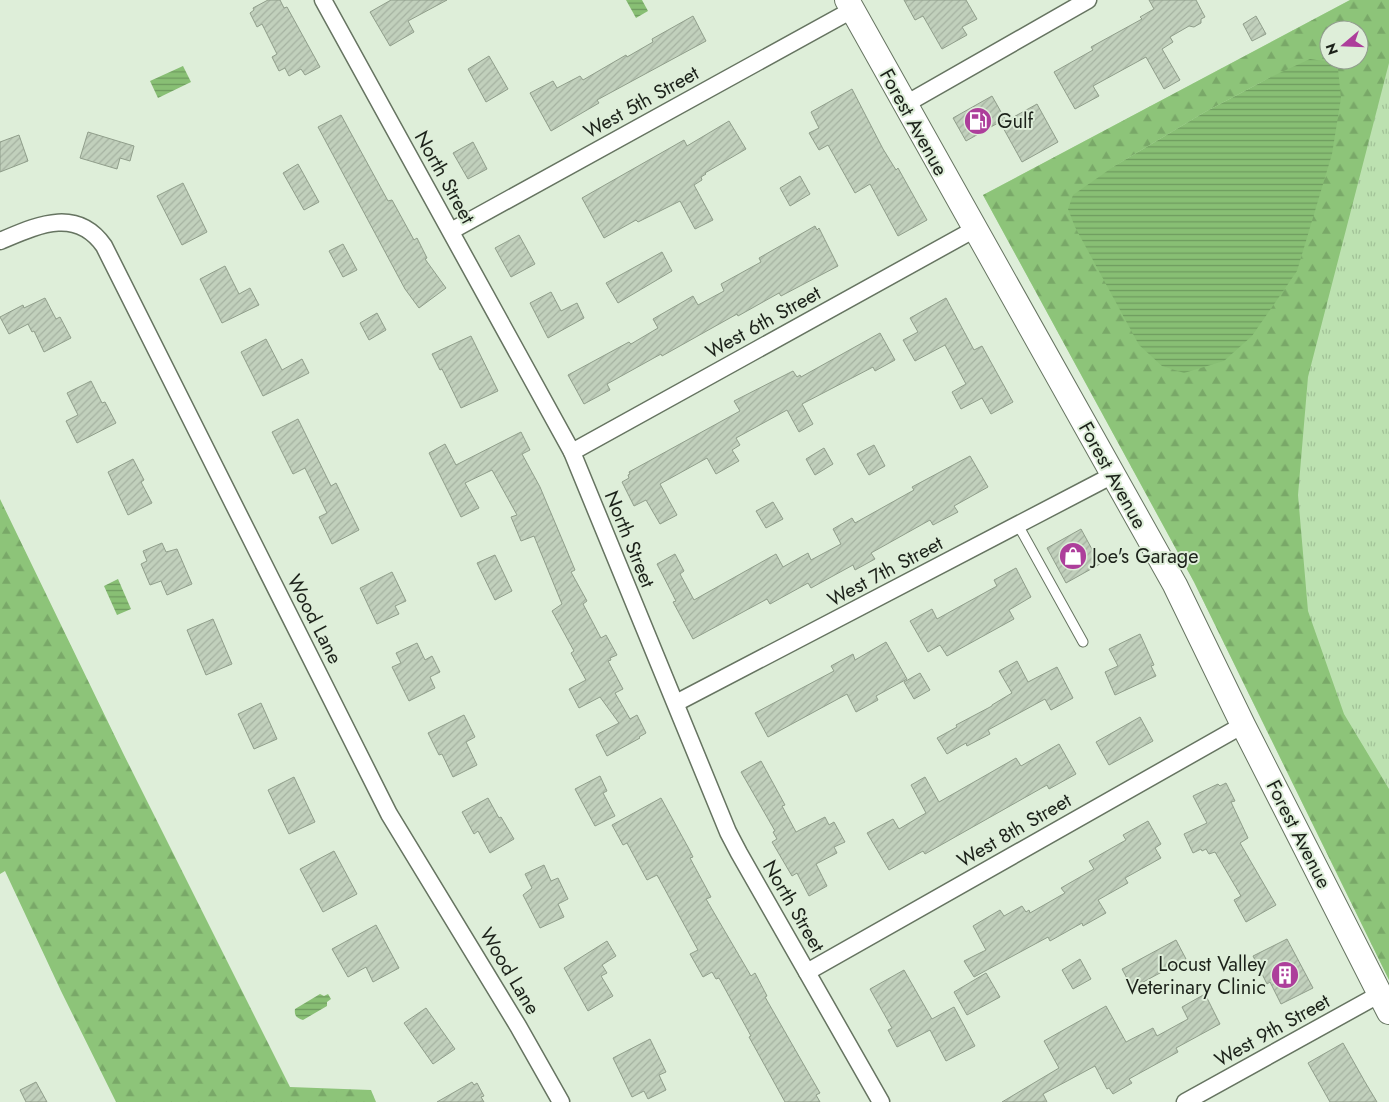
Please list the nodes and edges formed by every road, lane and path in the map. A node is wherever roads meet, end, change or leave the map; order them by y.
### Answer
1 (323, 0) edge
2 (1088, 0) edge
3 (849, 5) edge
4 (904, 105) junction
5 (975, 229) junction
6 (451, 231) junction
7 (0, 240) edge
8 (572, 452) junction
9 (1113, 475) junction
10 (1018, 525) junction
11 (1083, 642) dead end
12 (676, 704) junction
13 (1243, 725) junction
14 (807, 972) junction
15 (1385, 1003) edge
16 (561, 1102) edge
17 (881, 1102) edge
18 (1185, 1102) edge

1 - 6 street, North Street
2 - 4 street
3 - 4 main road, Forest Avenue
3 - 6 street, West 5th Street
4 - 5 main road, Forest Avenue
5 - 8 street, West 6th Street
5 - 9 main road, Forest Avenue
6 - 8 street, North Street
7 - 16 street, Wood Lane
8 - 12 street, North Street
9 - 10 street, West 7th Street
9 - 13 main road, Forest Avenue
10 - 11 lane
10 - 12 street, West 7th Street
12 - 14 street, North Street
13 - 14 street, West 8th Street
13 - 15 main road, Forest Avenue
14 - 17 street, North Street
15 - 18 street, West 9th Street

